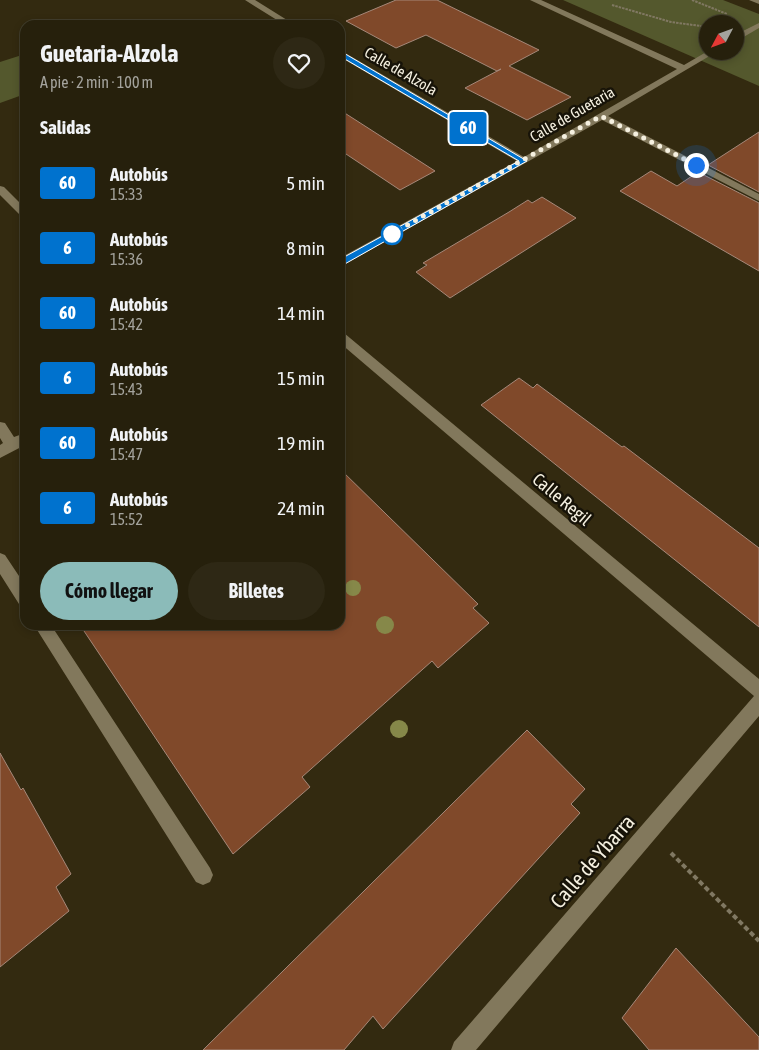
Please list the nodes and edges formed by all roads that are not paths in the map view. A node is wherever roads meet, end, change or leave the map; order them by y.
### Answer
1 (248, 0) edge
2 (534, 0) edge
3 (753, 0) edge
4 (759, 2) edge
5 (282, 20) edge
6 (759, 25) edge
7 (744, 34) edge
8 (345, 56) edge
9 (699, 59) edge
10 (683, 68) junction
11 (601, 116) junction
12 (524, 161) junction
13 (0, 188) edge
14 (759, 198) edge
15 (20, 209) edge
16 (345, 260) edge
17 (345, 340) edge
18 (0, 427) edge
19 (12, 445) edge
20 (0, 560) edge
21 (20, 591) edge
22 (45, 630) edge
23 (759, 690) edge
24 (759, 703) edge
25 (203, 875) dead end
26 (462, 1050) edge

1 - 5 street
2 - 10 street
3 - 4 street
6 - 7 street
8 - 12 street, Calle de Alzola
9 - 10 street, Calle de Guetaria
10 - 11 street, Calle de Guetaria
11 - 12 street, Calle de Guetaria
11 - 14 street
12 - 16 street, Calle de Guetaria
13 - 15 street
17 - 23 street, Calle Regil
18 - 19 street
20 - 21 street
22 - 25 street
24 - 26 street, Calle de Ybarra

